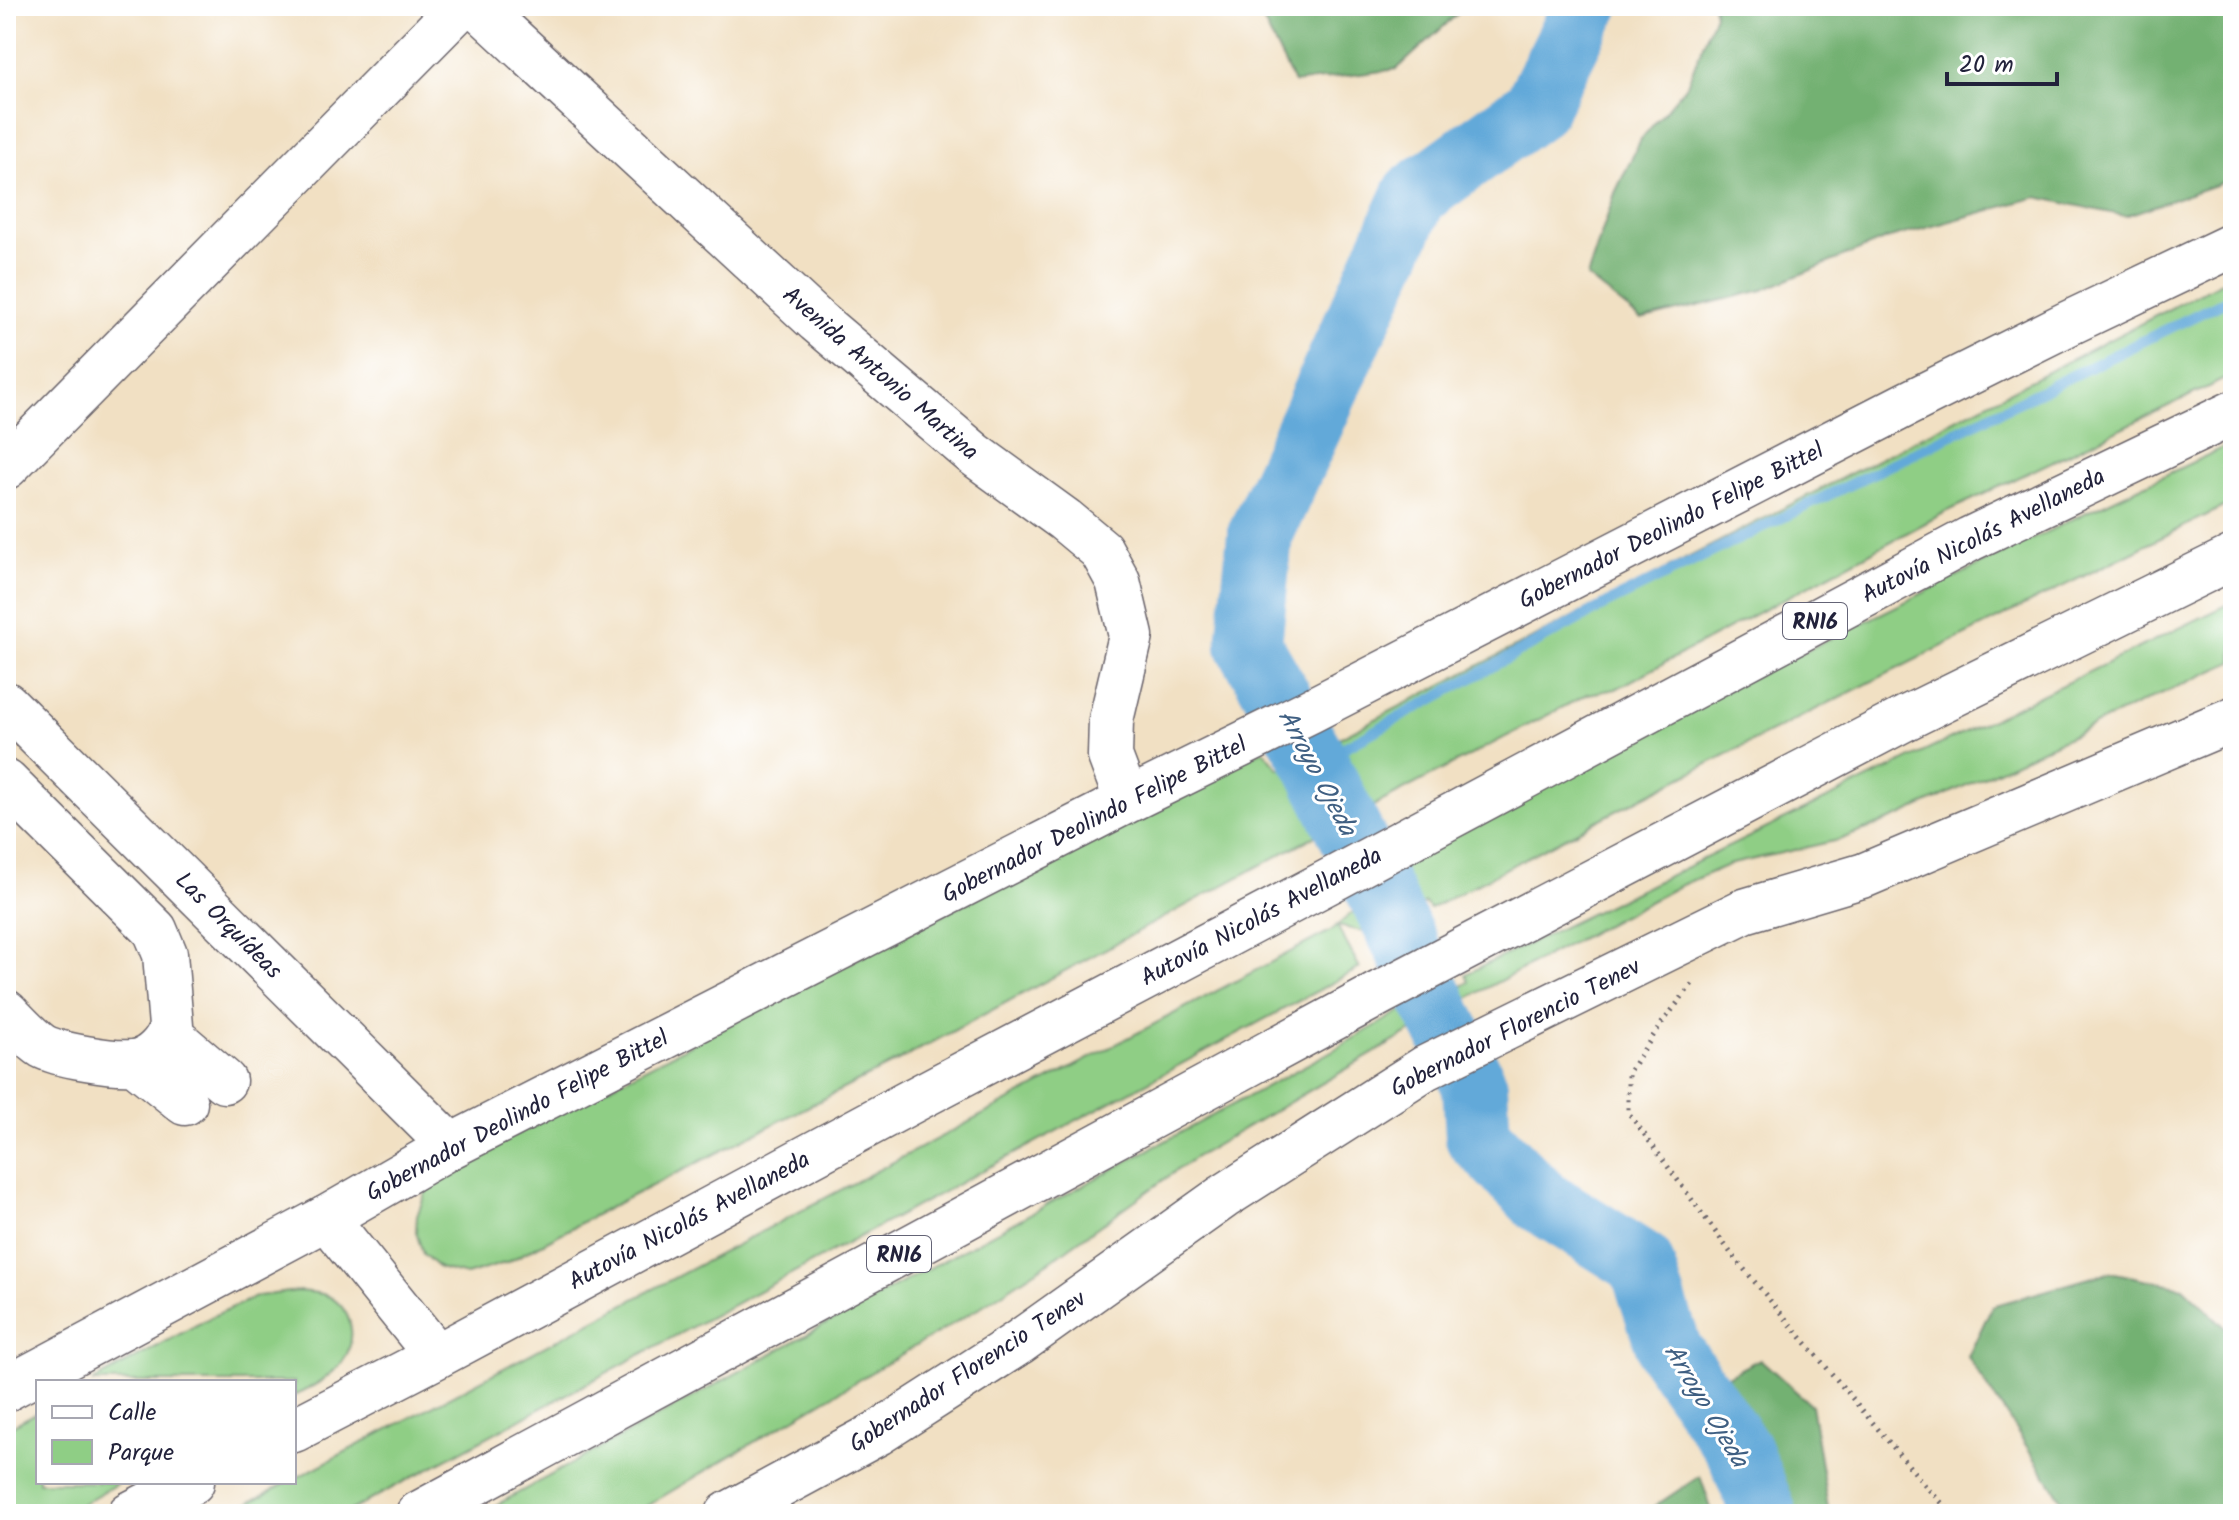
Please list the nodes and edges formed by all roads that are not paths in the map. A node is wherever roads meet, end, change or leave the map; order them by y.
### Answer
1 (461, 6) edge
2 (477, 6) edge
3 (2233, 245) edge
4 (2233, 413) edge
5 (6, 467) edge
6 (2233, 557) edge
7 (6, 704) edge
8 (2233, 719) edge
9 (6, 782) edge
10 (1127, 801) junction
11 (6, 1012) edge
12 (169, 1034) junction
13 (134, 1062) junction
14 (224, 1081) dead end
15 (185, 1103) dead end
16 (451, 1146) junction
17 (326, 1218) junction
18 (437, 1356) junction
19 (6, 1389) edge
20 (296, 1429) edge
21 (188, 1484) edge
22 (130, 1514) edge
23 (418, 1514) edge
24 (728, 1514) edge

1 - 5 main road
2 - 10 main road, Avenida Antonio Martina
3 - 10 main road, Gobernador Deolindo Felipe Bittel
4 - 18 main road, Autovía Nicolás Avellaneda / RN16
6 - 23 main road, RN16
7 - 16 main road, Las Orquídeas
8 - 24 main road, Gobernador Florencio Tenev
9 - 12 main road
10 - 16 main road, Gobernador Deolindo Felipe Bittel
11 - 13 main road
12 - 13 main road
12 - 14 main road
13 - 15 main road
16 - 17 main road, Gobernador Deolindo Felipe Bittel
17 - 18 main road
17 - 19 main road, Gobernador Deolindo Felipe Bittel
18 - 20 main road, Autovía Nicolás Avellaneda / RN16
21 - 22 main road

